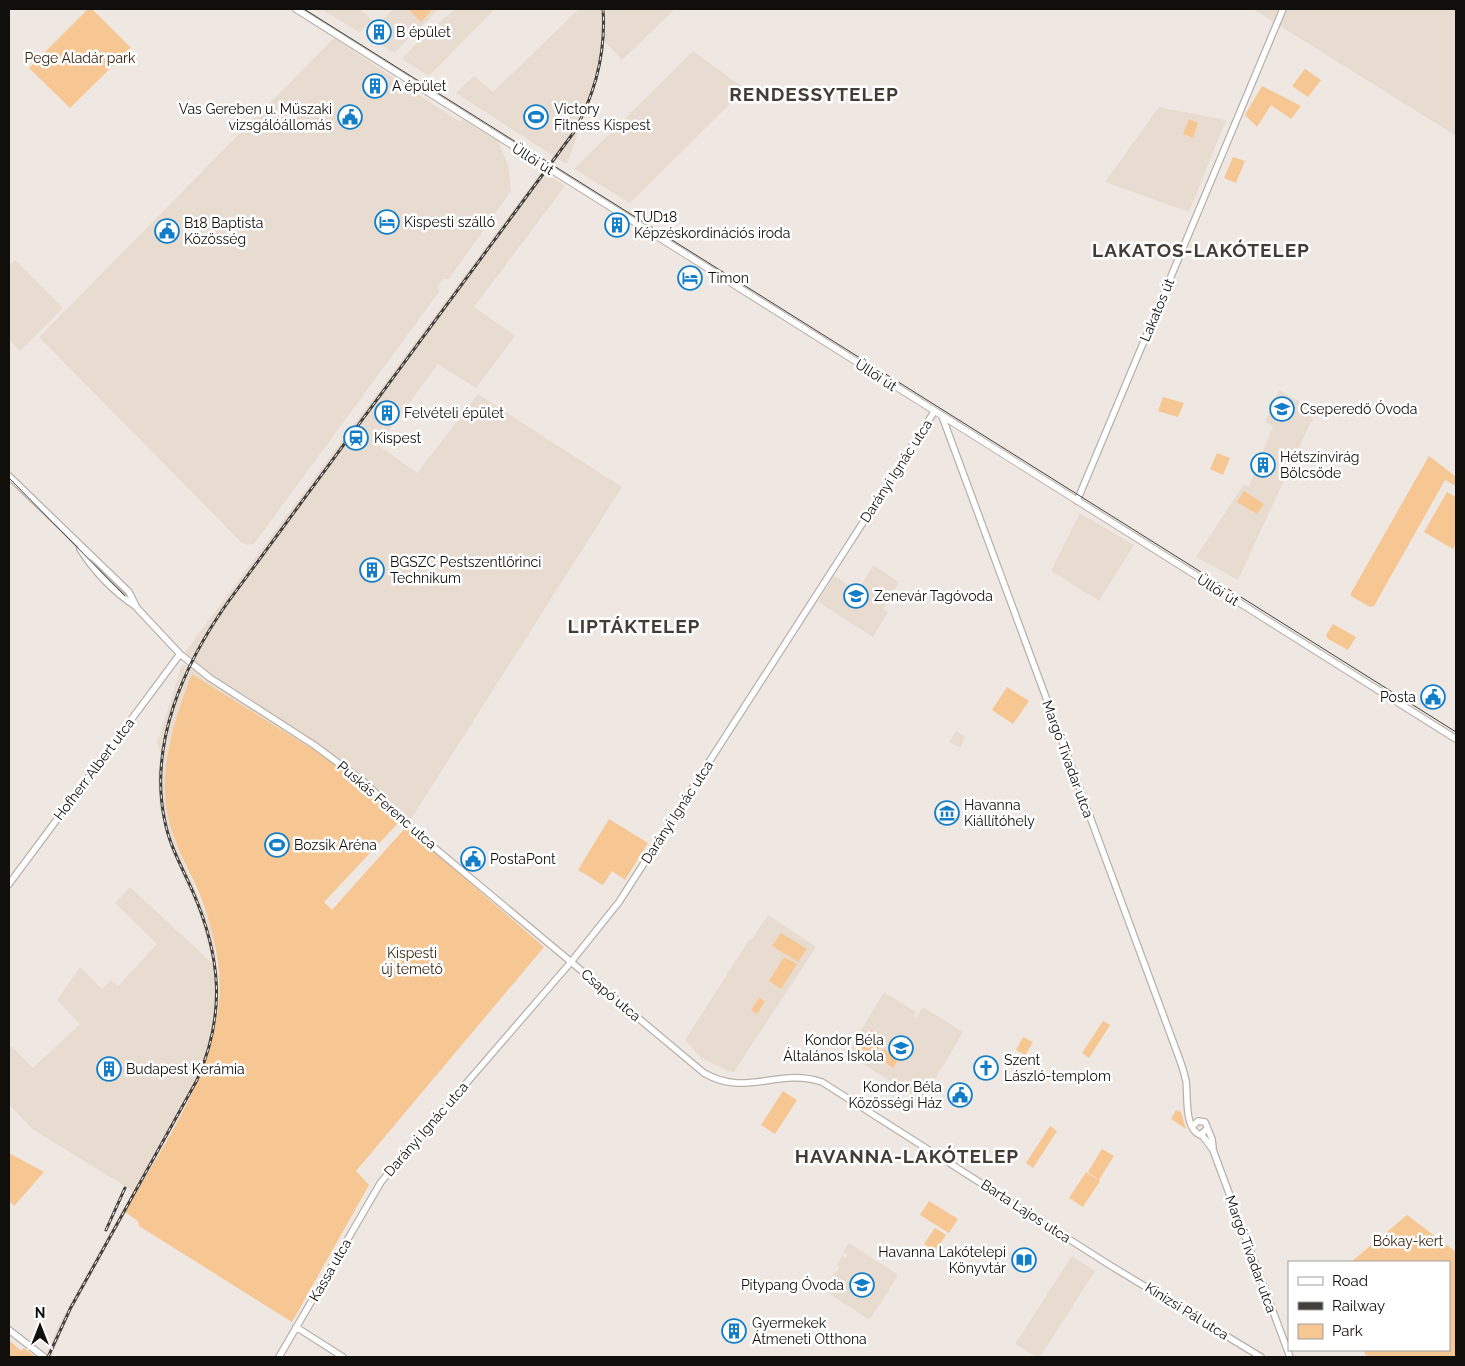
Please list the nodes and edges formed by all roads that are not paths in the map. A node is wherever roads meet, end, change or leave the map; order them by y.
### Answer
1 (296, 9) edge
2 (1283, 9) edge
3 (934, 412) junction
4 (942, 416) junction
5 (9, 476) edge
6 (1077, 501) junction
7 (180, 654) junction
8 (1456, 739) edge
9 (9, 884) edge
10 (548, 942) joint
11 (571, 962) junction
12 (673, 1048) joint
13 (1195, 1124) junction
14 (1207, 1130) junction
15 (1202, 1135) junction
16 (1213, 1150) junction
17 (381, 1182) joint
18 (1112, 1266) joint
19 (296, 1327) junction
20 (9, 1330) edge
21 (44, 1357) edge
22 (279, 1357) edge
23 (343, 1357) edge
24 (1261, 1357) edge
25 (1290, 1357) edge

1 - 3 main road, Üllői út
2 - 6 street, Lakatos út
3 - 4 main road, Üllői út
3 - 11 street, Darányi Ignác utca
4 - 6 main road, Üllői út
4 - 13 street, Margó Tivadar utca
5 - 7 street, Puskás Ferenc utca
6 - 8 main road, Üllői út
7 - 9 street, Hofherr Albert utca
7 - 10 street, Puskás Ferenc utca
10 - 11 street, Csapó utca
11 - 12 street, Csapó utca
11 - 17 street, Darányi Ignác utca
12 - 18 street, Barta Lajos utca
13 - 14 street
13 - 15 street, Margó Tivadar utca
14 - 15 street
14 - 16 street, Margó Tivadar utca
15 - 16 street, Margó Tivadar utca
16 - 25 street, Margó Tivadar utca
17 - 19 street, Kassa utca
18 - 24 street, Kinizsi Pál utca
19 - 22 street, Kassa utca
19 - 23 street
20 - 21 street

